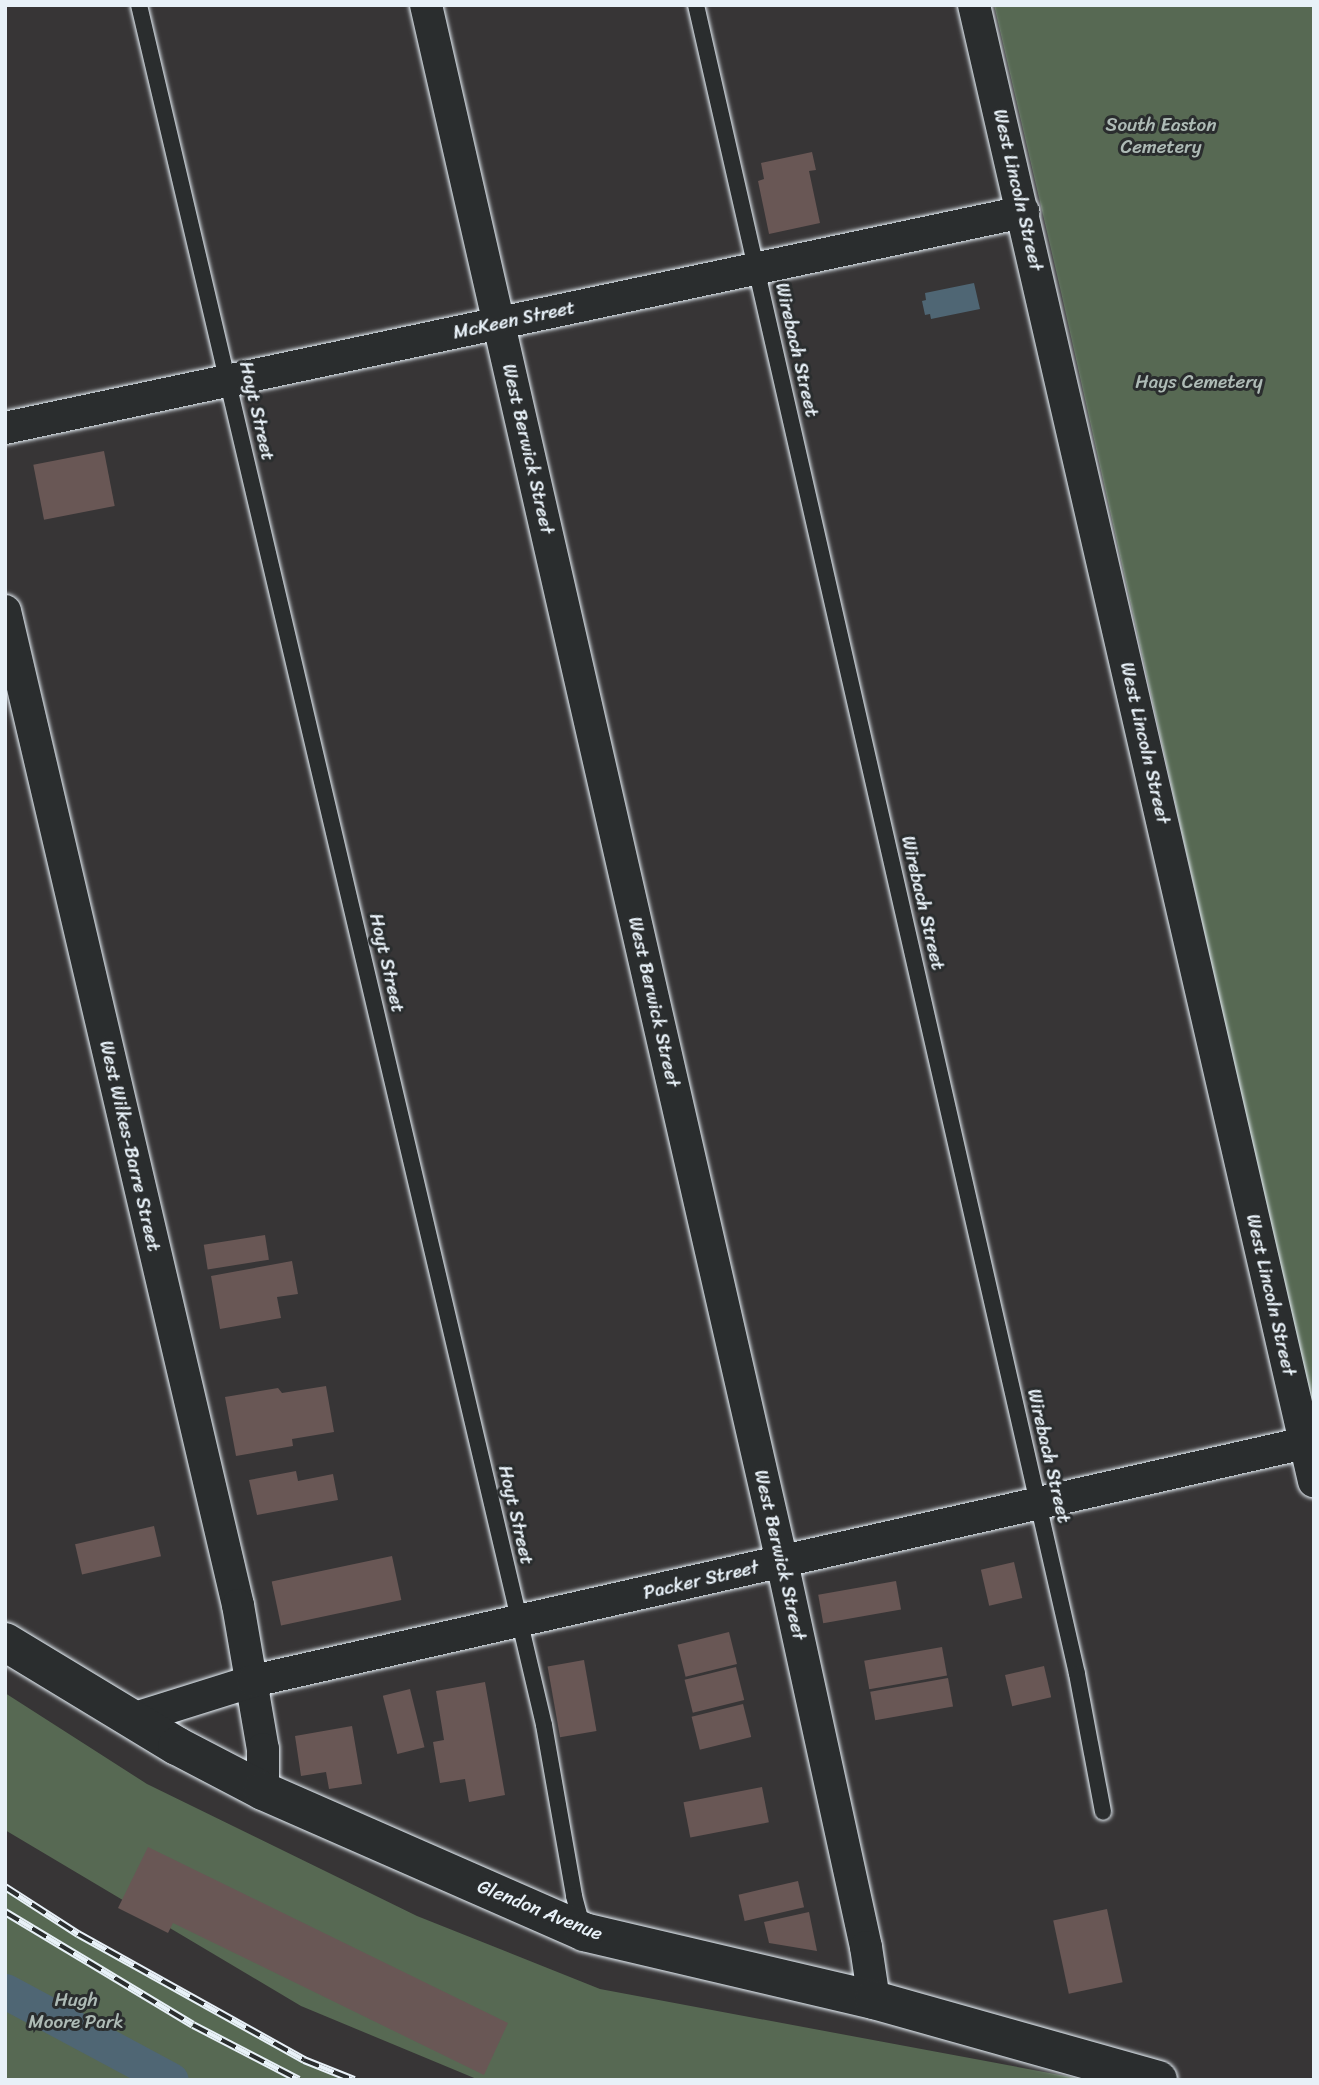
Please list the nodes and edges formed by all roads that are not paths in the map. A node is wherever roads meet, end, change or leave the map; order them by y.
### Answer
1 (139, 5) edge
2 (426, 5) edge
3 (696, 5) edge
4 (974, 5) edge
5 (1023, 212) junction
6 (757, 269) junction
7 (499, 323) junction
8 (228, 381) junction
9 (5, 428) edge
10 (5, 611) edge
11 (1310, 1442) edge
12 (1314, 1480) edge
13 (1038, 1504) junction
14 (782, 1562) junction
15 (520, 1621) junction
16 (5, 1642) edge
17 (253, 1682) junction
18 (132, 1719) junction
19 (263, 1791) junction
20 (1103, 1812) dead end
21 (584, 1932) junction
22 (874, 2000) junction
23 (1158, 2080) edge

1 - 8 lane, Hoyt Street
2 - 7 street, West Berwick Street
3 - 6 lane, Wirebach Street
4 - 5 street, West Lincoln Street
5 - 6 street, McKeen Street
5 - 11 street, West Lincoln Street
6 - 7 street, McKeen Street
6 - 13 lane, Wirebach Street
7 - 8 street, McKeen Street
7 - 14 street, West Berwick Street
8 - 9 street, McKeen Street
8 - 15 lane, Hoyt Street
10 - 17 street, West Wilkes-Barre Street
11 - 12 street, West Lincoln Street
11 - 13 street, Packer Street
13 - 14 street, Packer Street
13 - 20 lane, Wirebach Street
14 - 15 street, Packer Street
14 - 22 street, West Berwick Street
15 - 17 street, Packer Street
15 - 21 lane, Hoyt Street
16 - 18 street, Glendon Avenue
17 - 18 street, Packer Street
17 - 19 street, West Wilkes-Barre Street
18 - 19 street, Glendon Avenue
19 - 21 street, Glendon Avenue
21 - 22 street, Glendon Avenue
22 - 23 street, Glendon Avenue

